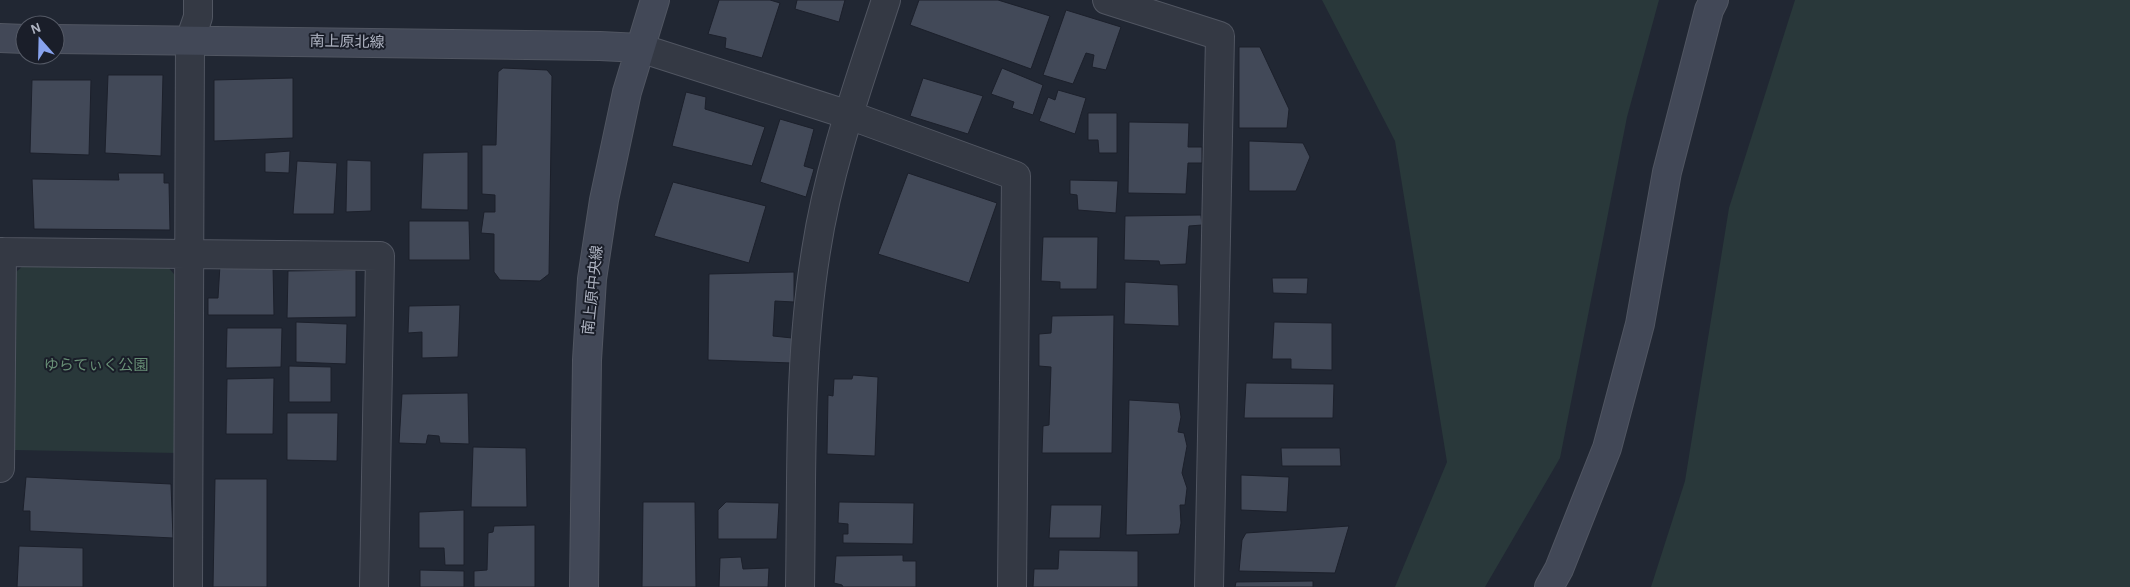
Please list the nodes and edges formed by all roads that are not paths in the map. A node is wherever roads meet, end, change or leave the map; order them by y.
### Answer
1 (198, 0) edge
2 (655, 0) edge
3 (886, 0) edge
4 (1107, 0) edge
5 (1714, 0) edge
6 (0, 38) edge
7 (15, 39) edge
8 (65, 39) edge
9 (190, 40) junction
10 (640, 48) junction
11 (849, 115) junction
12 (1, 252) edge
13 (190, 254) junction
14 (0, 468) edge
15 (188, 587) edge
16 (374, 587) edge
17 (584, 587) edge
18 (800, 587) edge
19 (1012, 587) edge
20 (1209, 587) edge
21 (1549, 587) edge

1 - 9 street
2 - 10 street, 南上原中央線
3 - 11 street
4 - 20 street
5 - 21 street
6 - 7 street
8 - 9 street, 南上原北線
9 - 10 street, 南上原北線
9 - 13 street
10 - 11 street
10 - 17 street, 南上原中央線
11 - 18 street
11 - 19 street
12 - 13 street
12 - 14 street
13 - 15 street
13 - 16 street

